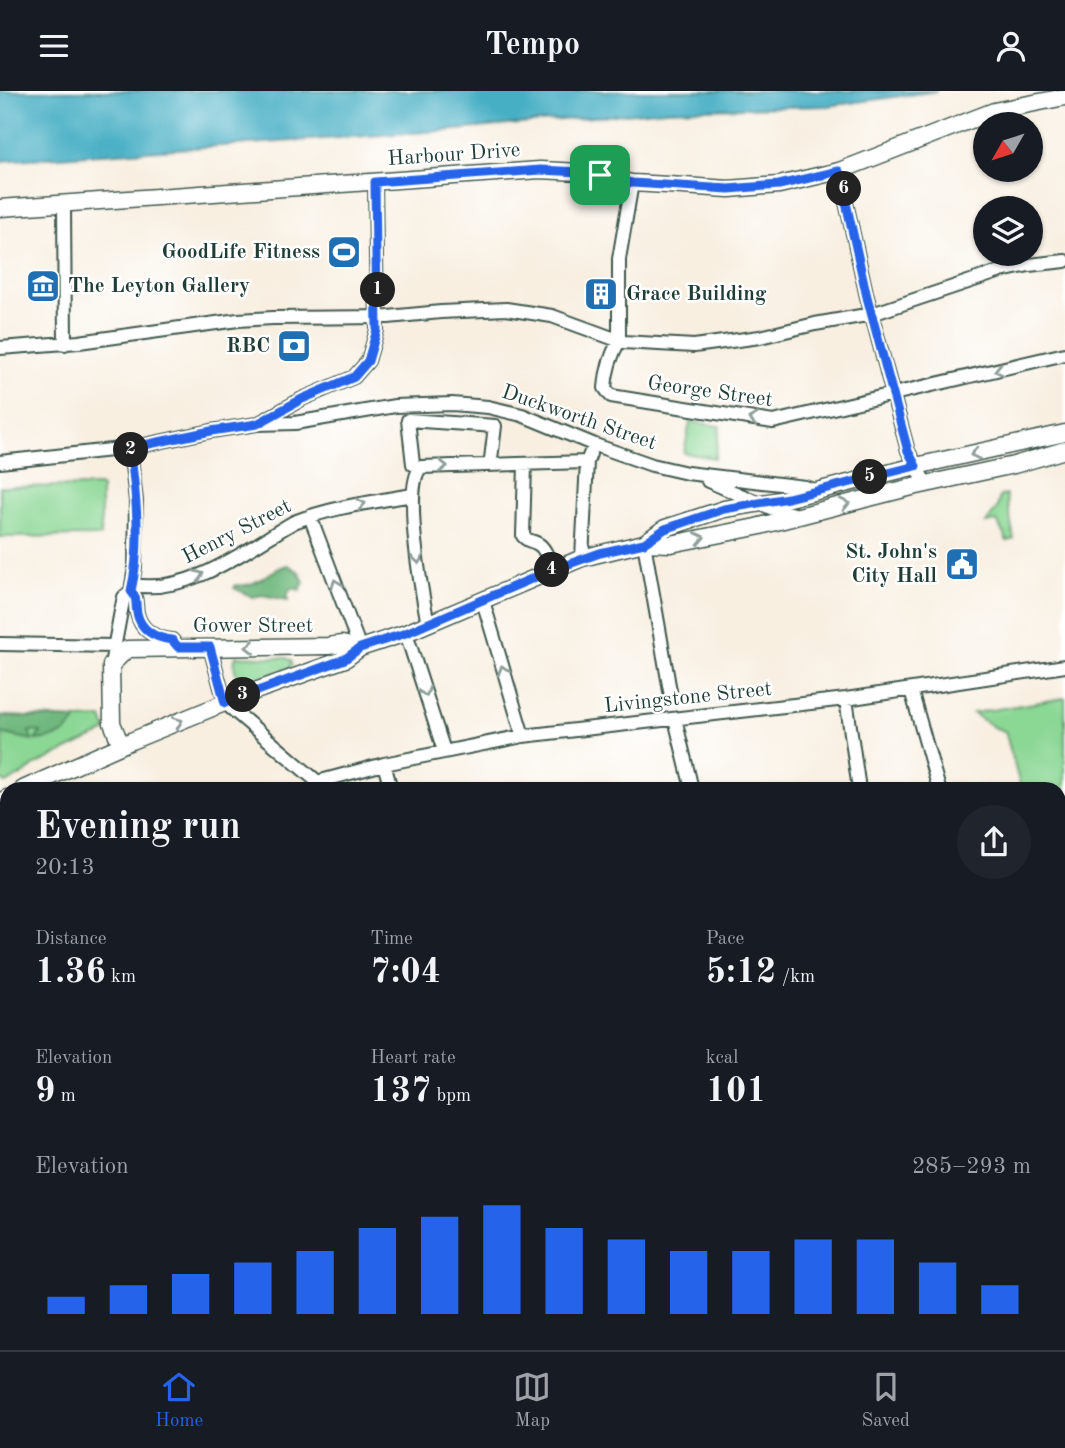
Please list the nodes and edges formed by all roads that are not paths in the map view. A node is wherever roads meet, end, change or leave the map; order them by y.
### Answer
1 (1065, 97) edge
2 (839, 171) junction
3 (375, 182) junction
4 (632, 183) junction
5 (64, 205) junction
6 (0, 208) edge
7 (1065, 261) edge
8 (872, 314) junction
9 (377, 316) junction
10 (619, 341) junction
11 (65, 344) junction
12 (0, 348) edge
13 (1065, 354) edge
14 (894, 394) junction
15 (257, 424) junction
16 (1065, 433) edge
17 (595, 445) junction
18 (130, 448) junction
19 (1065, 450) edge
20 (491, 459) dead end
21 (0, 461) edge
22 (587, 462) junction
23 (413, 464) dead end
24 (525, 465) junction
25 (916, 466) junction
26 (687, 473) junction
27 (926, 484) junction
28 (816, 491) junction
29 (412, 495) junction
30 (762, 503) junction
31 (798, 515) junction
32 (310, 516) junction
33 (644, 543) junction
34 (582, 558) junction
35 (552, 570) junction
36 (132, 588) junction
37 (482, 601) junction
38 (428, 624) junction
39 (406, 633) junction
40 (0, 644) edge
41 (114, 646) junction
42 (289, 646) junction
43 (178, 647) junction
44 (210, 647) junction
45 (360, 648) junction
46 (111, 665) junction
47 (1065, 666) edge
48 (297, 676) junction
49 (911, 690) junction
50 (670, 691) dead end
51 (846, 699) junction
52 (225, 703) junction
53 (675, 719) junction
54 (523, 736) junction
55 (121, 745) junction
56 (444, 751) junction
57 (384, 764) junction
58 (39, 782) edge
59 (317, 782) edge
60 (333, 782) edge
61 (389, 782) edge
62 (690, 782) edge
63 (858, 782) edge
64 (937, 782) edge

1 - 2 main road, Harbour Drive
2 - 4 main road, Harbour Drive
2 - 8 street
3 - 4 main road, Harbour Drive
3 - 5 main road, Harbour Drive
3 - 9 street
4 - 10 street
5 - 6 main road, Harbour Drive
5 - 11 street
7 - 8 street
8 - 10 street
8 - 14 street
9 - 10 street
9 - 11 street
9 - 15 street
14 -> 10 street, George Street
11 - 12 street
13 -> 14 street, George Street
14 - 25 street
15 - 17 street, Duckworth Street
15 - 18 street, Duckworth Street
16 -> 25 main road
17 - 22 street
17 - 26 street, Duckworth Street
18 - 21 street, Duckworth Street
18 - 36 street
19 - 27 main road
20 - 23 street
22 - 24 street
22 - 34 street
29 -> 24 street
24 - 35 street
25 - 27 street
25 - 28 main road
26 - 28 street, Duckworth Street
26 - 30 street, Duckworth Street
31 -> 27 main road
28 - 30 main road
32 -> 29 street, Henry Street
29 -> 38 street
30 - 31 street, Duckworth Street
30 - 33 main road
33 -> 31 main road
36 -> 32 street, Henry Street
45 -> 32 street
33 - 34 main road
33 - 50 street
34 - 35 main road
35 - 37 main road
36 - 41 street
36 - 43 street
37 - 38 main road
54 -> 37 street
38 - 39 main road
39 - 45 main road
39 -> 56 street
40 - 41 street
41 - 46 street
42 -> 44 main road, Gower Street
42 - 45 main road, Gower Street
42 - 48 main road
43 - 44 main road, Gower Street
43 - 46 main road, Gower Street
44 - 52 street
45 - 48 main road
46 - 55 main road
47 - 49 street, Livingstone Street
48 - 52 main road
49 - 51 street, Livingstone Street
49 - 64 street
51 - 53 street, Livingstone Street
51 - 63 street
55 -> 52 main road
52 - 59 street
53 - 54 street, Livingstone Street
53 - 62 street
54 - 56 street, Livingstone Street
55 - 58 main road
56 - 57 street, Livingstone Street
57 - 60 street, Livingstone Street
57 - 61 street

